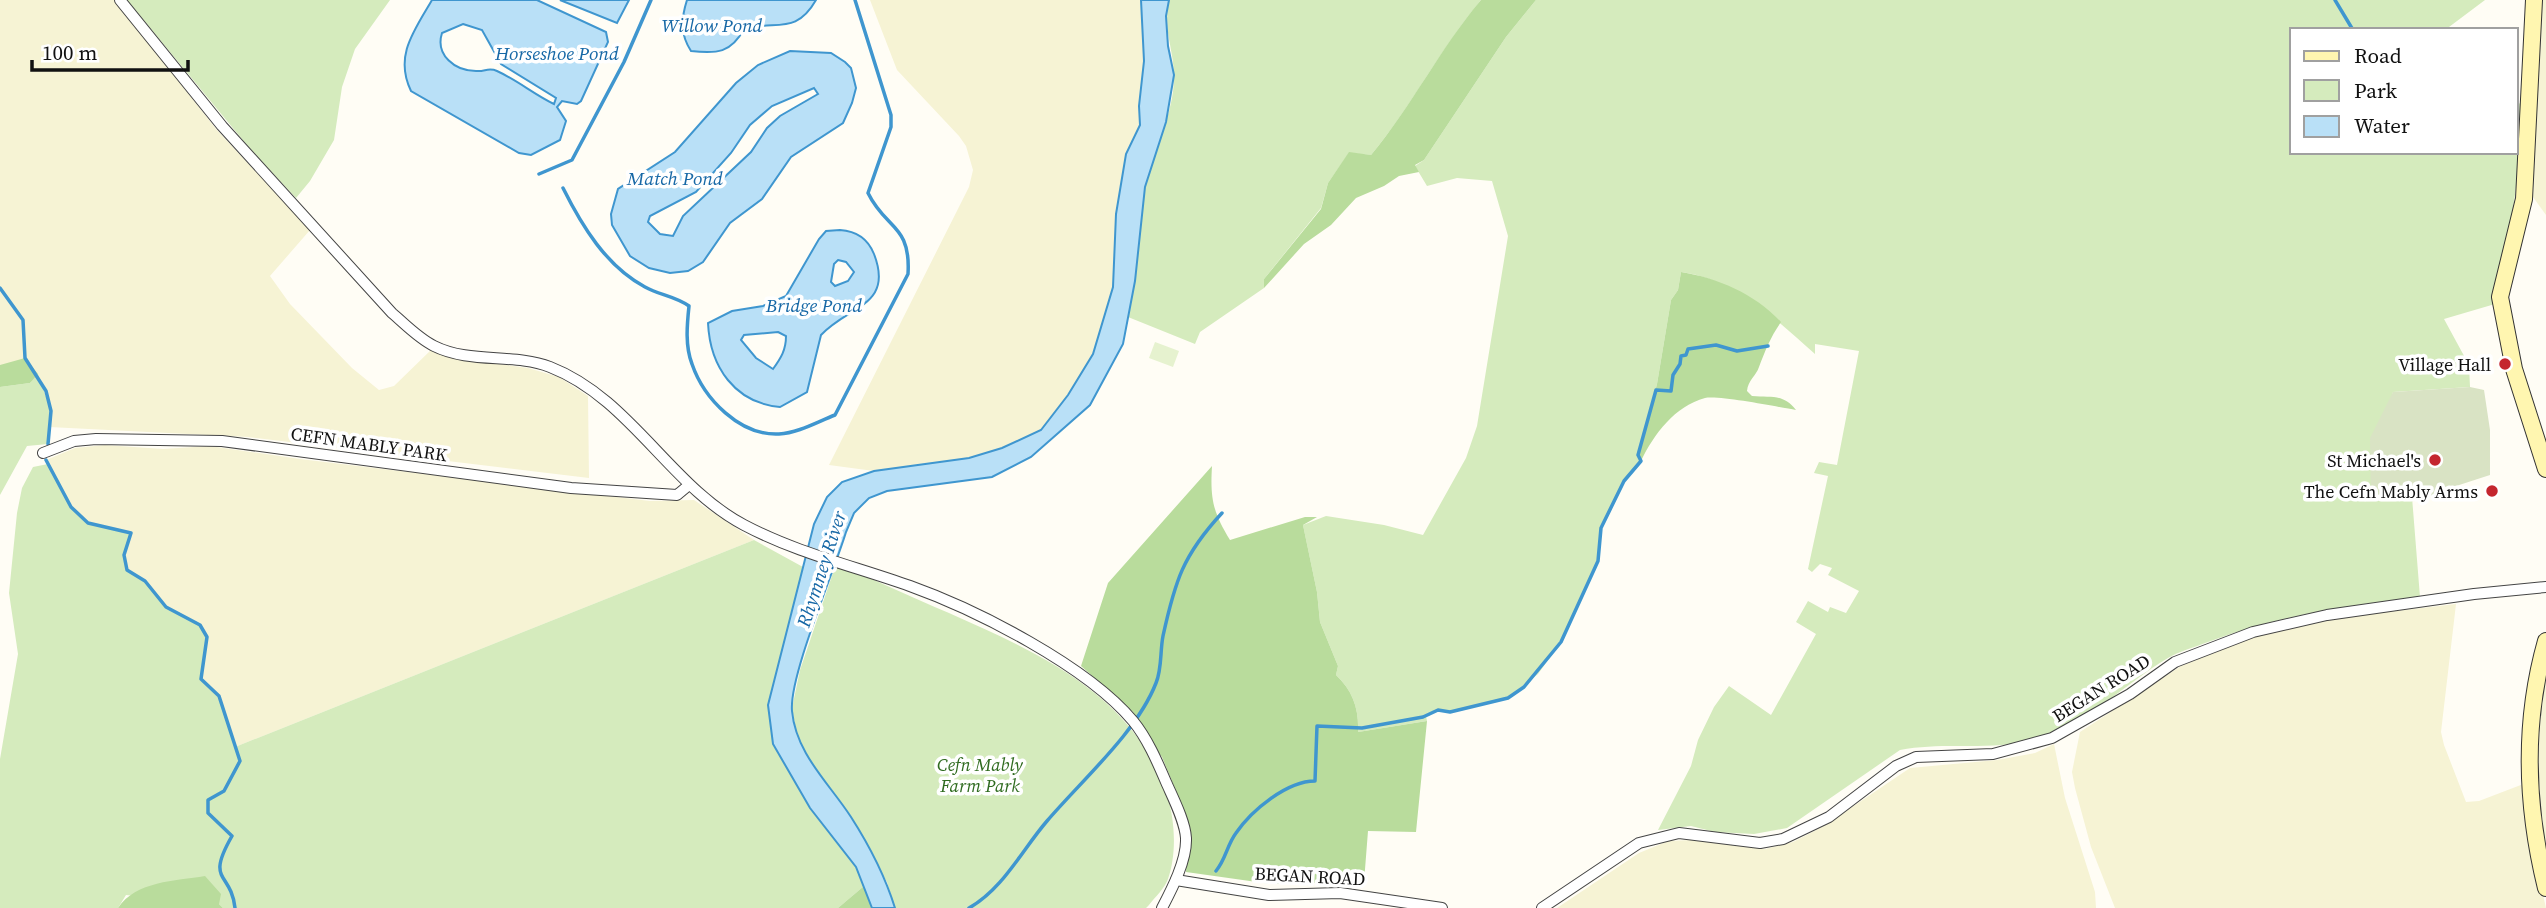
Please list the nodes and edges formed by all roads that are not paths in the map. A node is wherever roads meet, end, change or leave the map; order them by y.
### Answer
1 (120, 0) edge
2 (2534, 0) edge
3 (43, 453) dead end
4 (2546, 469) edge
5 (689, 485) junction
6 (2546, 587) edge
7 (2546, 641) edge
8 (1176, 880) junction
9 (2546, 888) edge
10 (1162, 908) edge
11 (1442, 908) edge
12 (1542, 908) edge

1 - 5 street
2 - 4 street
3 - 5 street, CEFN MABLY PARK
5 - 8 street
6 - 12 street, BEGAN ROAD
7 - 9 street
8 - 10 street
8 - 11 street, BEGAN ROAD

